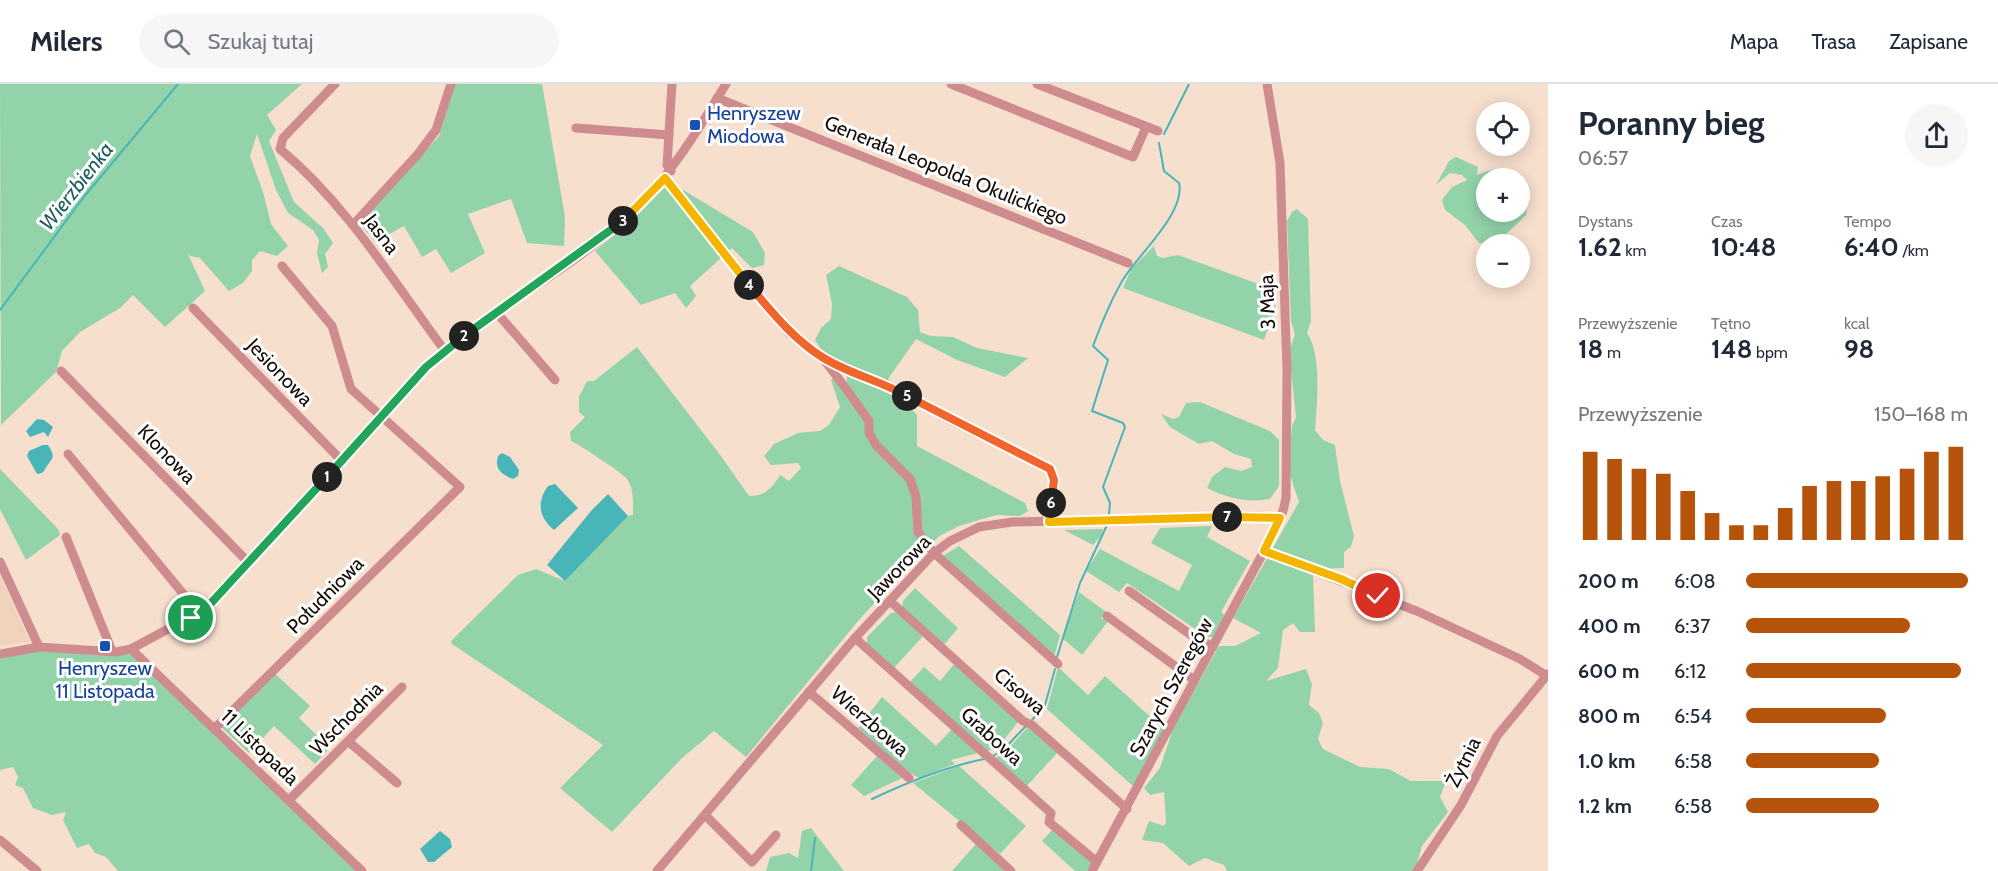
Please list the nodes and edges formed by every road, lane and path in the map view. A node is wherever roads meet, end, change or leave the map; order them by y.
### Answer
1 (335, 84) edge
2 (451, 84) edge
3 (672, 84) edge
4 (726, 84) edge
5 (951, 84) edge
6 (1037, 84) edge
7 (1267, 84) edge
8 (717, 98) junction
9 (1146, 127) junction
10 (576, 128) dead end
11 (1158, 131) dead end
12 (669, 135) junction
13 (668, 174) junction
14 (352, 225) junction
15 (1128, 263) dead end
16 (282, 266) dead end
17 (193, 308) dead end
18 (496, 313) junction
19 (445, 351) junction
20 (822, 357) junction
21 (61, 371) dead end
22 (555, 380) dead end
23 (381, 417) junction
24 (68, 454) dead end
25 (341, 460) junction
26 (1280, 518) junction
27 (1049, 522) junction
28 (66, 537) dead end
29 (1264, 551) junction
30 (934, 553) junction
31 (0, 562) edge
32 (248, 562) junction
33 (1129, 591) dead end
34 (890, 601) junction
35 (199, 613) junction
36 (1107, 616) dead end
37 (855, 638) junction
38 (39, 647) junction
39 (1213, 647) junction
40 (131, 649) junction
41 (112, 651) junction
42 (0, 654) edge
43 (1058, 664) dead end
44 (1547, 675) edge
45 (1194, 680) junction
46 (402, 687) dead end
47 (809, 692) junction
48 (215, 728) junction
49 (349, 742) junction
50 (909, 778) dead end
51 (397, 783) dead end
52 (289, 800) junction
53 (1127, 809) junction
54 (705, 815) junction
55 (961, 825) dead end
56 (776, 835) dead end
57 (0, 840) edge
58 (1094, 867) edge
59 (37, 871) edge
60 (362, 871) edge
61 (657, 871) edge
62 (1011, 871) edge
63 (1417, 871) edge

1 - 14 street, Jasna
2 - 14 street
3 - 12 street
4 - 8 street
5 - 9 street
6 - 9 street
7 - 26 street, 3 Maja
8 - 13 street
8 - 15 street, Generała Leopolda Okulickiego
9 - 11 street
10 - 12 street
12 - 13 street
13 - 18 street
13 - 20 street
14 - 19 street, Jasna
16 - 23 street
17 - 25 street, Jesionowa
18 - 19 street
18 - 22 street
19 - 23 street
20 - 27 street
20 - 30 street
21 - 32 street, Klonowa
23 - 25 street
23 - 48 street, Południowa
24 - 35 street
25 - 32 street
26 - 27 street, Jaworowa
26 - 29 street, Szarych Szeregów
27 - 30 street, Jaworowa
28 - 41 street
29 - 39 street, Szarych Szeregów
29 - 44 street
30 - 34 street, Jaworowa
30 - 43 street
31 - 38 street
32 - 35 street
33 - 39 street
34 - 37 street, Jaworowa
34 - 53 street, Cisowa
35 - 40 street
36 - 45 street
37 - 47 street, Jaworowa
37 - 58 street, Grabowa
38 - 41 street
38 - 42 street
39 - 45 street, Szarych Szeregów
40 - 41 street
40 - 48 street, 11 Listopada
44 - 63 street, Żytnia
45 - 53 street, Szarych Szeregów
46 - 49 street, Wschodnia
47 - 50 street, Wierzbowa
47 - 54 street, Jaworowa
48 - 52 street, 11 Listopada
49 - 51 street
49 - 52 street, Wschodnia
52 - 60 street, 11 Listopada
53 - 58 street, Szarych Szeregów
54 - 56 street
54 - 61 street, Jaworowa
55 - 62 street
57 - 59 street

